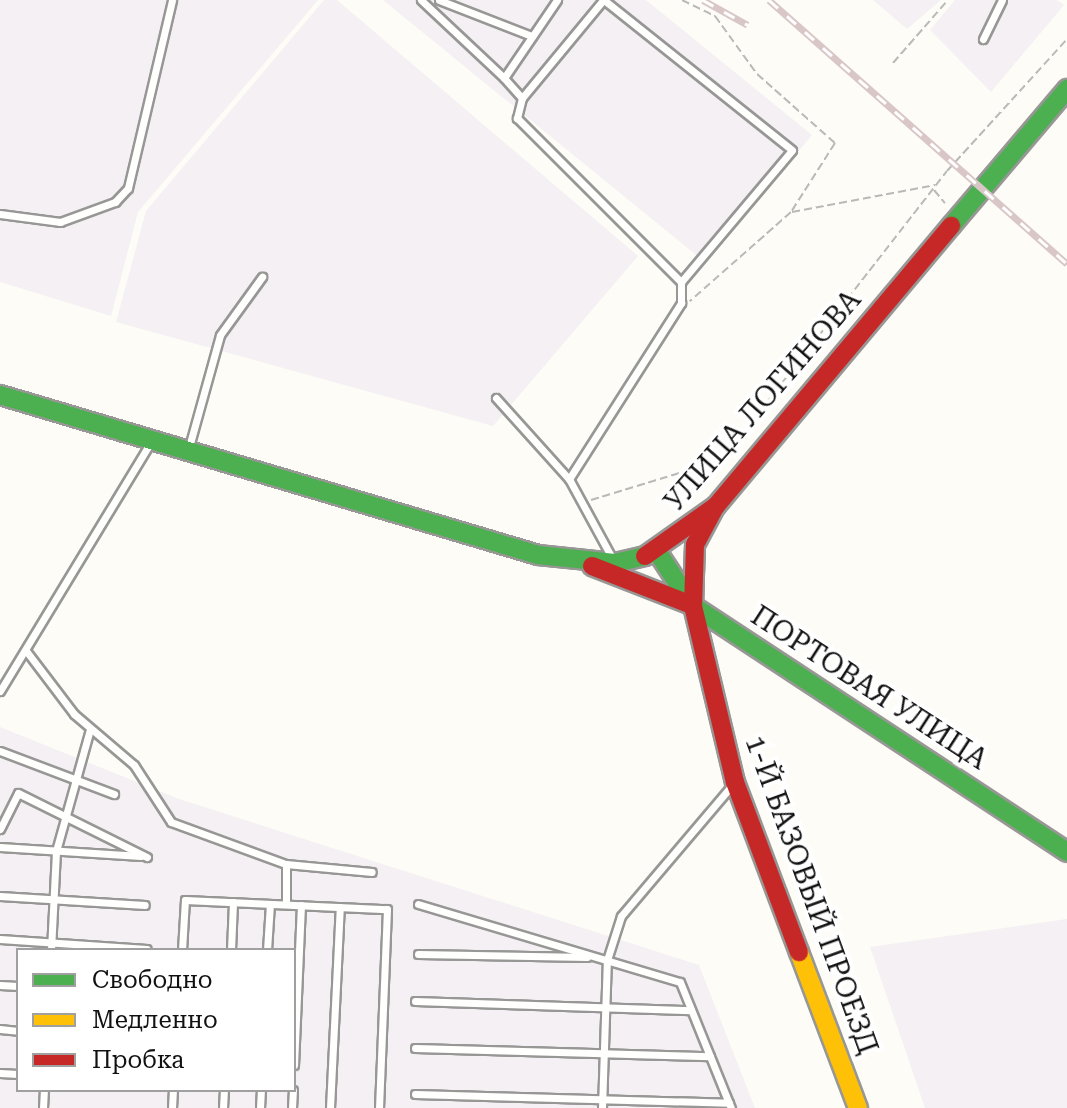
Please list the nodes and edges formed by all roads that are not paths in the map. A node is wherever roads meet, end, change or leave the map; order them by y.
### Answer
1 (172, 0) edge
2 (421, 0) edge
3 (439, 0) edge
4 (557, 0) edge
5 (604, 0) edge
6 (1002, 0) edge
7 (532, 36) junction
8 (983, 39) dead end
9 (504, 78) junction
10 (1067, 89) edge
11 (522, 98) junction
12 (0, 214) edge
13 (262, 277) dead end
14 (681, 282) junction
15 (0, 395) edge
16 (496, 398) dead end
17 (151, 442) junction
18 (188, 453) junction
19 (569, 479) junction
20 (716, 506) junction
21 (658, 553) junction
22 (581, 561) junction
23 (615, 563) junction
24 (693, 606) junction
25 (27, 652) junction
26 (1, 687) edge
27 (90, 729) junction
28 (0, 751) edge
29 (75, 779) junction
30 (735, 782) junction
31 (114, 794) dead end
32 (62, 815) junction
33 (0, 829) edge
34 (0, 847) edge
35 (56, 851) junction
36 (1067, 852) edge
37 (286, 864) junction
38 (372, 872) dead end
39 (0, 896) edge
40 (53, 899) junction
41 (233, 902) junction
42 (270, 904) junction
43 (286, 904) junction
44 (418, 904) dead end
45 (145, 905) dead end
46 (301, 905) junction
47 (340, 907) junction
48 (0, 939) edge
49 (51, 946) edge
50 (115, 948) edge
51 (182, 948) edge
52 (231, 948) edge
53 (267, 948) edge
54 (418, 954) dead end
55 (597, 957) junction
56 (607, 960) junction
57 (415, 1001) dead end
58 (606, 1007) junction
59 (691, 1010) junction
60 (296, 1019) edge
61 (415, 1048) dead end
62 (604, 1053) junction
63 (710, 1056) junction
64 (415, 1094) dead end
65 (603, 1104) edge
66 (730, 1105) edge
67 (330, 1108) edge
68 (379, 1108) edge
69 (858, 1108) edge

1 - 12 lane
2 - 9 lane
3 - 7 lane
4 - 7 lane
5 - 11 lane
5 - 14 lane
6 - 8 lane
7 - 9 lane
9 - 11 lane
10 - 20 main road, УЛИЦА ЛОГИНОВА
11 - 14 lane
13 - 18 lane
14 - 19 lane
15 - 17 main road, УЛИЦА ЛОГИНОВА
16 - 19 lane
17 - 18 main road, УЛИЦА ЛОГИНОВА
17 - 25 lane
18 - 22 main road, УЛИЦА ЛОГИНОВА
19 - 23 lane
20 - 21 main road, УЛИЦА ЛОГИНОВА
20 - 24 main road
21 - 23 main road, УЛИЦА ЛОГИНОВА
21 - 24 main road, ПОРТОВАЯ УЛИЦА
22 - 23 main road, УЛИЦА ЛОГИНОВА
22 - 24 main road
24 - 30 main road, 1-Й БАЗОВЫЙ ПРОЕЗД
24 - 36 main road, ПОРТОВАЯ УЛИЦА
25 - 26 lane
25 - 27 lane
27 - 29 lane
27 - 37 lane
28 - 29 lane
29 - 31 lane
29 - 32 lane
30 - 56 lane
30 - 69 main road, 1-Й БАЗОВЫЙ ПРОЕЗД
32 - 33 lane
32 - 35 lane
32 - 35 lane
34 - 35 lane
35 - 40 lane
37 - 38 lane
37 - 43 lane
39 - 40 lane
40 - 45 lane
40 - 49 lane
41 - 42 lane
41 - 51 lane
41 - 52 lane
42 - 43 lane
42 - 53 lane
43 - 46 lane
44 - 55 lane
46 - 47 lane
46 - 60 lane
47 - 67 lane
47 - 68 lane
48 - 49 lane
49 - 50 lane
54 - 55 lane
55 - 56 lane
56 - 58 lane
56 - 59 lane
57 - 58 lane
58 - 59 lane
58 - 62 lane
59 - 63 lane
61 - 62 lane
62 - 63 lane
62 - 65 lane
63 - 66 lane
64 - 65 lane
65 - 66 lane

